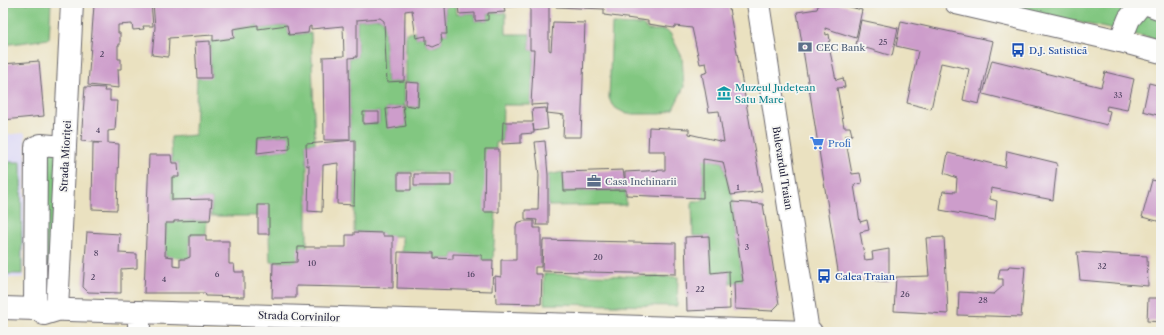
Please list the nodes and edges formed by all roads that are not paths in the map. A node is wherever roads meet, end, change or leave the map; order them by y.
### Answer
1 (72, 3) edge
2 (758, 3) edge
3 (956, 3) edge
4 (1144, 3) edge
5 (1161, 9) edge
6 (1120, 41) junction
7 (1161, 52) edge
8 (65, 146) junction
9 (3, 308) edge
10 (35, 309) junction
11 (57, 310) junction
12 (3, 320) edge
13 (139, 322) edge
14 (809, 332) edge

1 - 8 street, Strada Mioriței
2 - 14 street, Bulevardul Traian
3 - 6 street
4 - 5 street
4 - 6 street
6 - 7 street
8 - 10 street
8 - 11 street, Strada Mioriței
9 - 10 street, Strada Corvinilor
10 - 11 street, Strada Corvinilor
11 - 12 street
11 - 13 street, Strada Corvinilor
13 - 14 street, Strada Corvinilor

